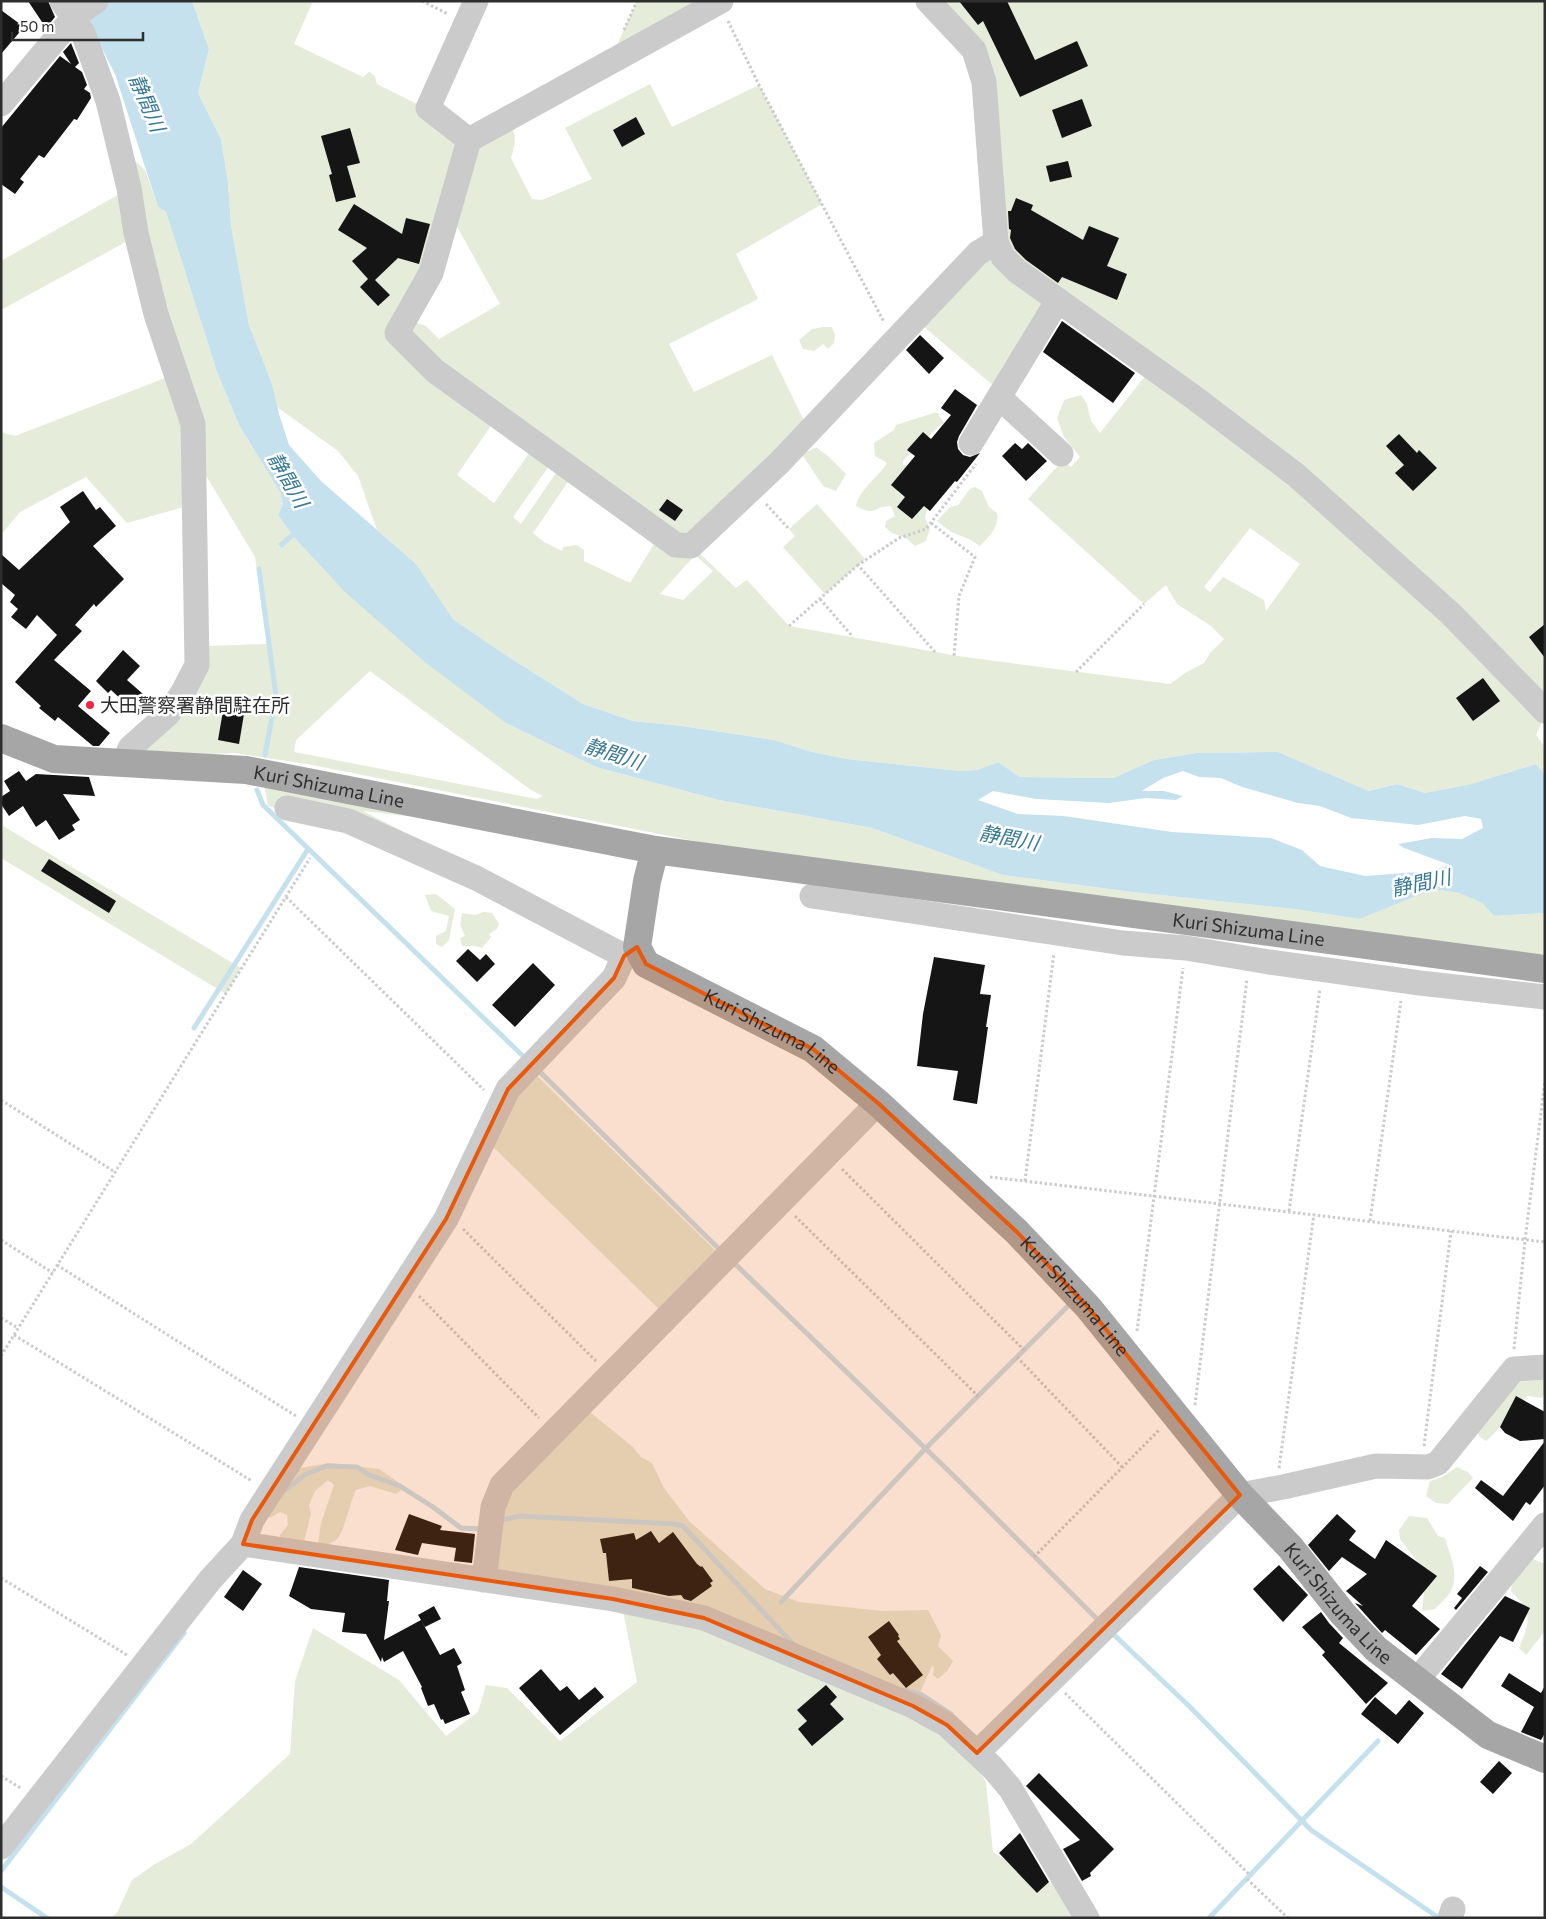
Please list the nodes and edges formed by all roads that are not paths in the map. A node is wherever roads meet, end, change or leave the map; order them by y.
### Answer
1 (96, 1) edge
2 (928, 1) edge
3 (720, 2) edge
4 (68, 9) edge
5 (471, 12) edge
6 (1, 104) edge
7 (469, 140) junction
8 (996, 242) junction
9 (1058, 300) junction
10 (999, 397) junction
11 (971, 443) road end
12 (1061, 454) dead end
13 (1545, 710) edge
14 (1, 738) edge
15 (125, 762) junction
16 (287, 808) dead end
17 (655, 850) junction
18 (812, 896) dead end
19 (631, 952) junction
20 (1545, 969) edge
21 (1545, 997) edge
22 (878, 1103) junction
23 (1545, 1367) edge
24 (1240, 1495) junction
25 (1545, 1525) edge
26 (243, 1544) junction
27 (484, 1580) junction
28 (1417, 1680) junction
29 (977, 1753) junction
30 (1545, 1759) edge
31 (1, 1847) edge
32 (1087, 1918) edge

1 - 4 street
2 - 8 street
3 - 7 street
4 - 6 street
4 - 15 street
5 - 7 street
7 - 8 street
8 - 9 street
9 - 10 street
9 - 13 street
10 - 11 street
10 - 12 street
14 - 15 main road, Kuri Shizuma Line
15 - 17 main road, Kuri Shizuma Line
16 - 19 street
17 - 19 main road
17 - 20 main road, Kuri Shizuma Line
18 - 21 street
19 - 22 main road, Kuri Shizuma Line
19 - 26 street
22 - 24 main road, Kuri Shizuma Line
22 - 27 street
23 - 24 street
24 - 28 main road, Kuri Shizuma Line
24 - 29 street
25 - 28 street
26 - 27 street
26 - 31 street
27 - 29 street
28 - 30 main road, Kuri Shizuma Line
29 - 32 street

